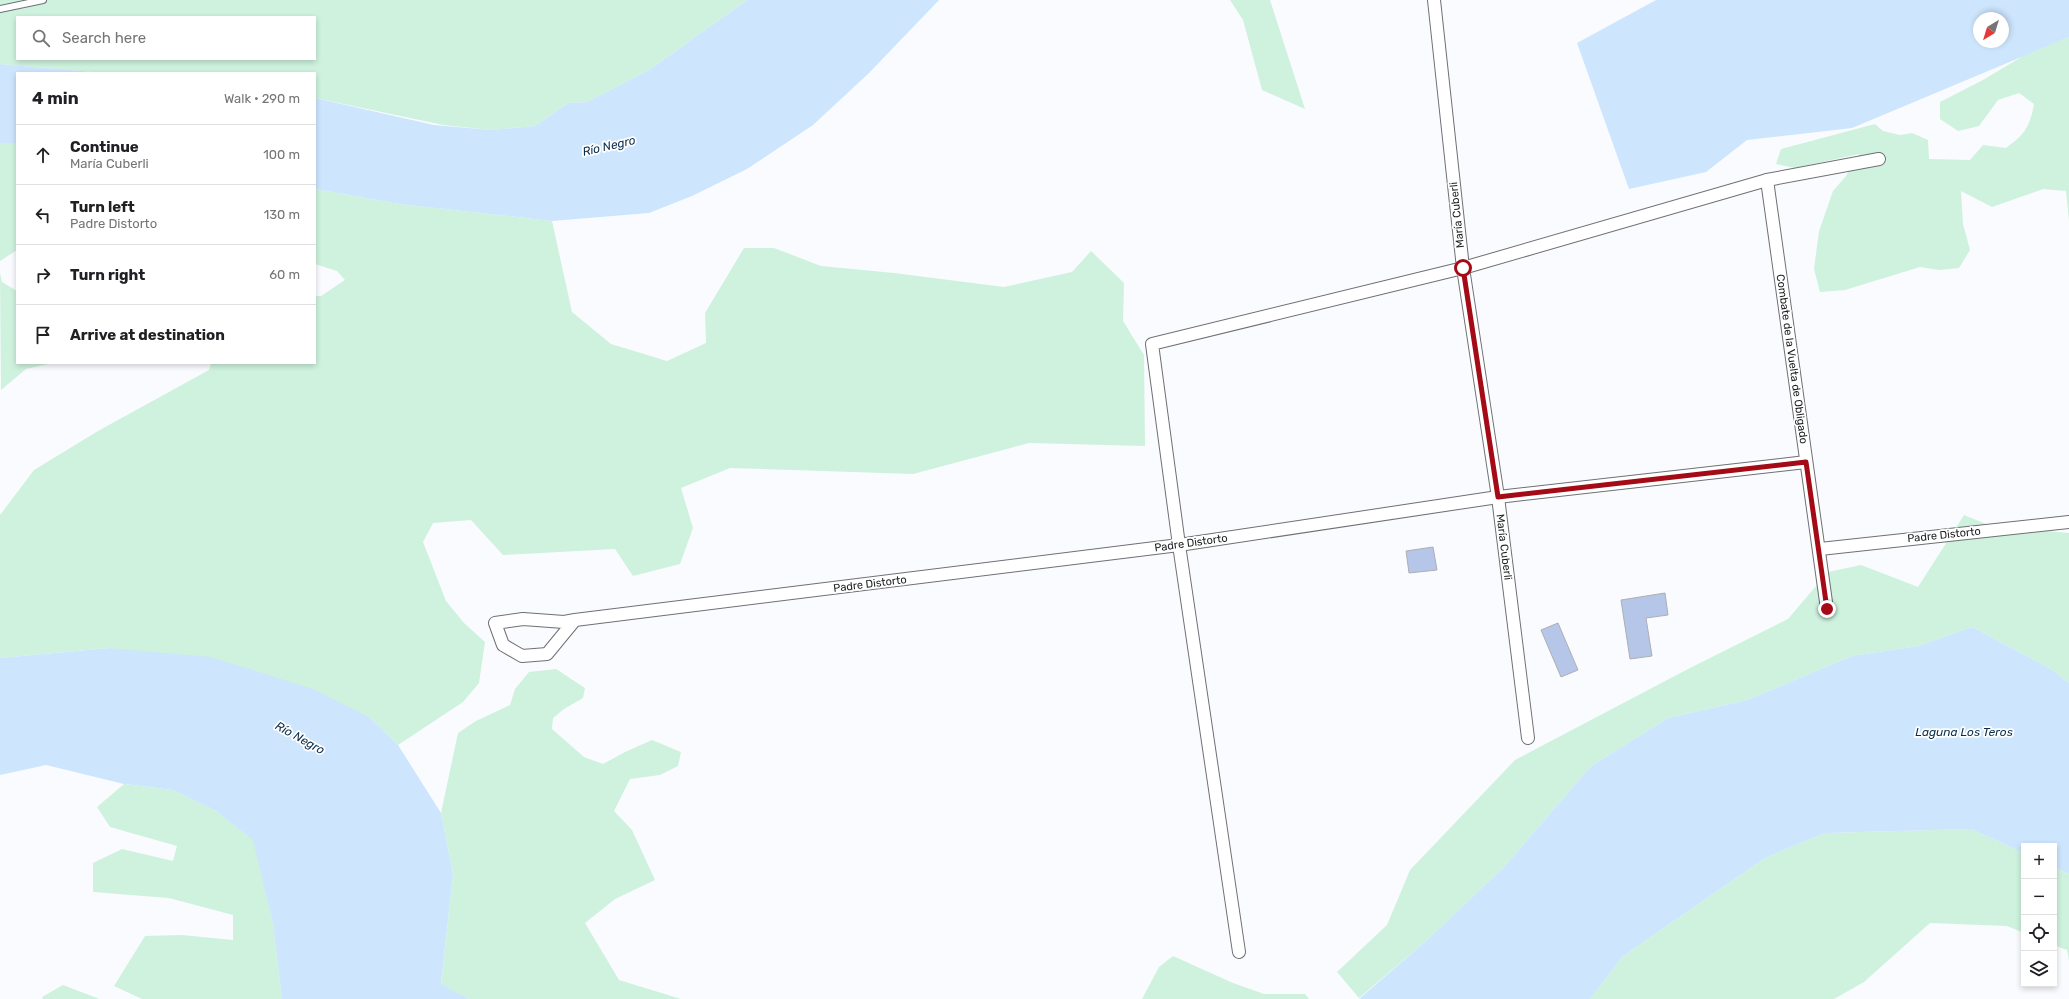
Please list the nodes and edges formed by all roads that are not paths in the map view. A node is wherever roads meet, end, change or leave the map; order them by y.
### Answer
1 (43, 0) edge
2 (1434, 0) edge
3 (0, 9) edge
4 (1879, 159) dead end
5 (1767, 180) junction
6 (1463, 268) junction
7 (1806, 462) junction
8 (1498, 497) junction
9 (2069, 522) edge
10 (1179, 545) junction
11 (1820, 549) junction
12 (1827, 609) dead end
13 (575, 620) junction
14 (1528, 738) dead end
15 (1239, 952) dead end

1 - 3 lane
2 - 6 street, María Cuberli
4 - 5 street
5 - 6 street
5 - 7 street, Combate de la Vuelta de Obligado
6 - 8 street, María Cuberli
6 - 10 street
7 - 8 street, Padre Distorto
7 - 11 street, Combate de la Vuelta de Obligado
8 - 10 street, Padre Distorto
8 - 14 street, María Cuberli
9 - 11 street, Padre Distorto
10 - 13 street, Padre Distorto
10 - 15 street
11 - 12 street, Combate de la Vuelta de Obligado
13 - 13 street, Padre Distorto

